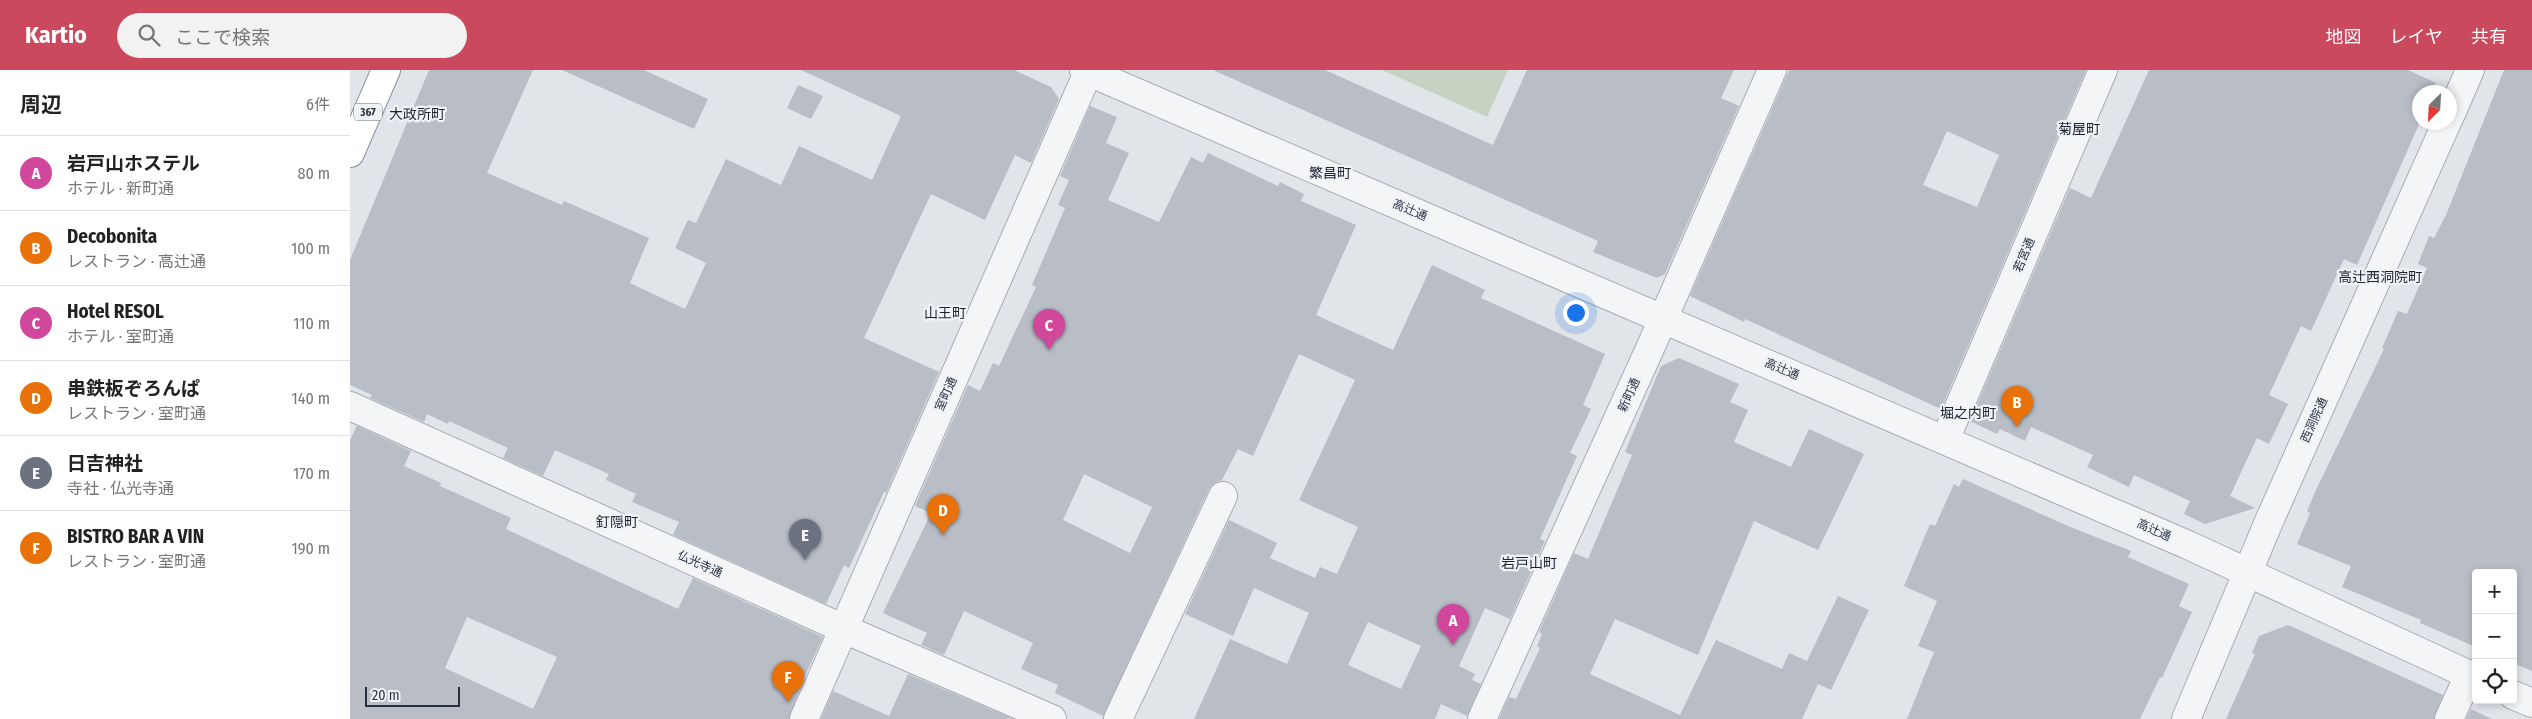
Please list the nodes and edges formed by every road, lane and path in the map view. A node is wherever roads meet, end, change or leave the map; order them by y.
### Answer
1 (386, 70) edge
2 (1772, 70) edge
3 (2103, 70) edge
4 (2470, 70) edge
5 (1087, 71) edge
6 (2457, 100) edge
7 (2443, 130) edge
8 (350, 153) edge
9 (1664, 319) junction
10 (350, 406) edge
11 (1945, 440) junction
12 (1223, 496) dead end
13 (2247, 574) junction
14 (844, 629) junction
15 (2472, 676) edge
16 (2517, 697) edge
17 (2532, 703) edge
18 (804, 719) edge
19 (1052, 719) edge
20 (1118, 719) edge
21 (1482, 719) edge
22 (2186, 719) edge
23 (2449, 719) edge

1 - 8 highway, 367
2 - 9 street, 新町通
3 - 11 street, 若宮通
4 - 6 street
5 - 9 street, 高辻通
5 - 14 street, 室町通
7 - 13 street, 西洞院通
9 - 11 street, 高辻通
9 - 21 street, 新町通
10 - 14 street, 仏光寺通
11 - 13 street, 高辻通
12 - 20 street
13 - 15 street, 高辻通
13 - 22 street, 西洞院通
14 - 18 street, 室町通
14 - 19 street, 仏光寺通
15 - 23 street
16 - 17 street

